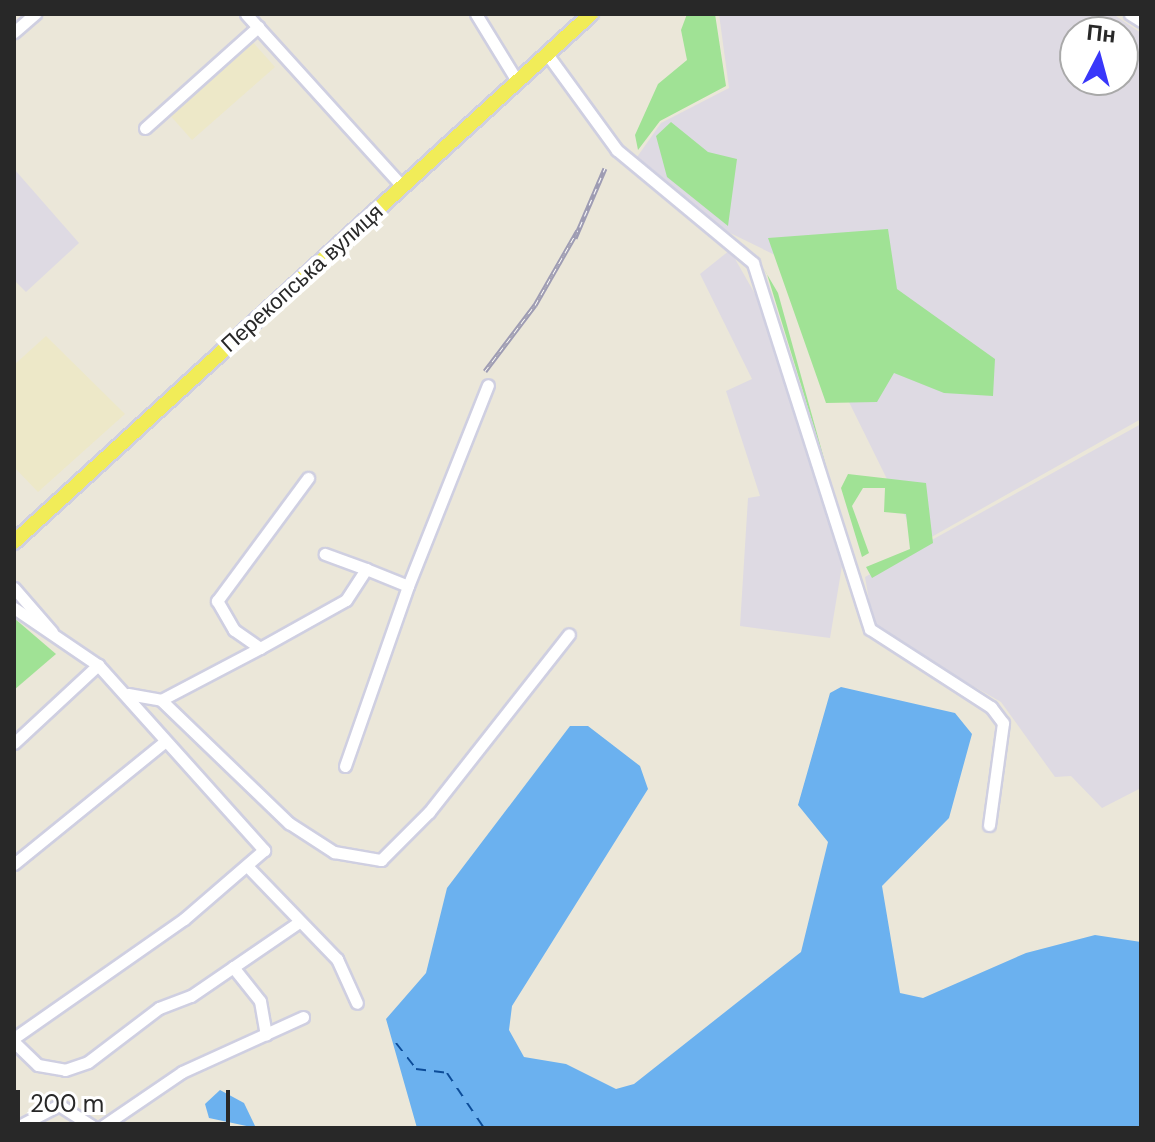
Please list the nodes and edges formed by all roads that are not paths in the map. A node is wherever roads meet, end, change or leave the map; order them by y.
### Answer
1 (35, 14) edge
2 (246, 14) edge
3 (476, 14) edge
4 (591, 14) edge
5 (1130, 14) edge
6 (1141, 21) edge
7 (258, 27) junction
8 (14, 32) edge
9 (547, 54) junction
10 (517, 81) junction
11 (145, 128) dead end
12 (402, 186) junction
13 (488, 385) dead end
14 (308, 478) dead end
15 (14, 542) edge
16 (325, 554) dead end
17 (366, 569) junction
18 (408, 586) junction
19 (14, 588) edge
20 (14, 608) edge
21 (52, 632) junction
22 (569, 634) dead end
23 (260, 648) junction
24 (98, 665) junction
25 (128, 694) junction
26 (161, 700) junction
27 (14, 743) edge
28 (163, 743) junction
29 (345, 766) dead end
30 (989, 825) dead end
31 (14, 864) edge
32 (249, 868) junction
33 (296, 924) junction
34 (233, 967) junction
35 (357, 1003) dead end
36 (303, 1017) dead end
37 (266, 1034) junction
38 (14, 1040) edge
39 (15, 1128) edge
40 (98, 1128) edge

1 - 8 street
2 - 7 street
3 - 10 street
4 - 9 main road, Перекопська вулиця
5 - 6 street
7 - 11 street
7 - 12 street
9 - 10 main road, Перекопська вулиця
9 - 30 street
10 - 12 main road, Перекопська вулиця
12 - 15 main road, Перекопська вулиця
13 - 18 street
14 - 23 street
16 - 17 street
17 - 18 street
17 - 23 street
18 - 29 street
19 - 21 street
20 - 21 street
21 - 24 street
22 - 26 street
23 - 26 street
24 - 25 street
24 - 27 street
25 - 26 street
25 - 28 street
28 - 31 street
28 - 32 street
32 - 33 street
32 - 38 street
33 - 34 street
33 - 35 street
34 - 37 street
34 - 38 street
36 - 37 street
37 - 40 street
39 - 40 street

